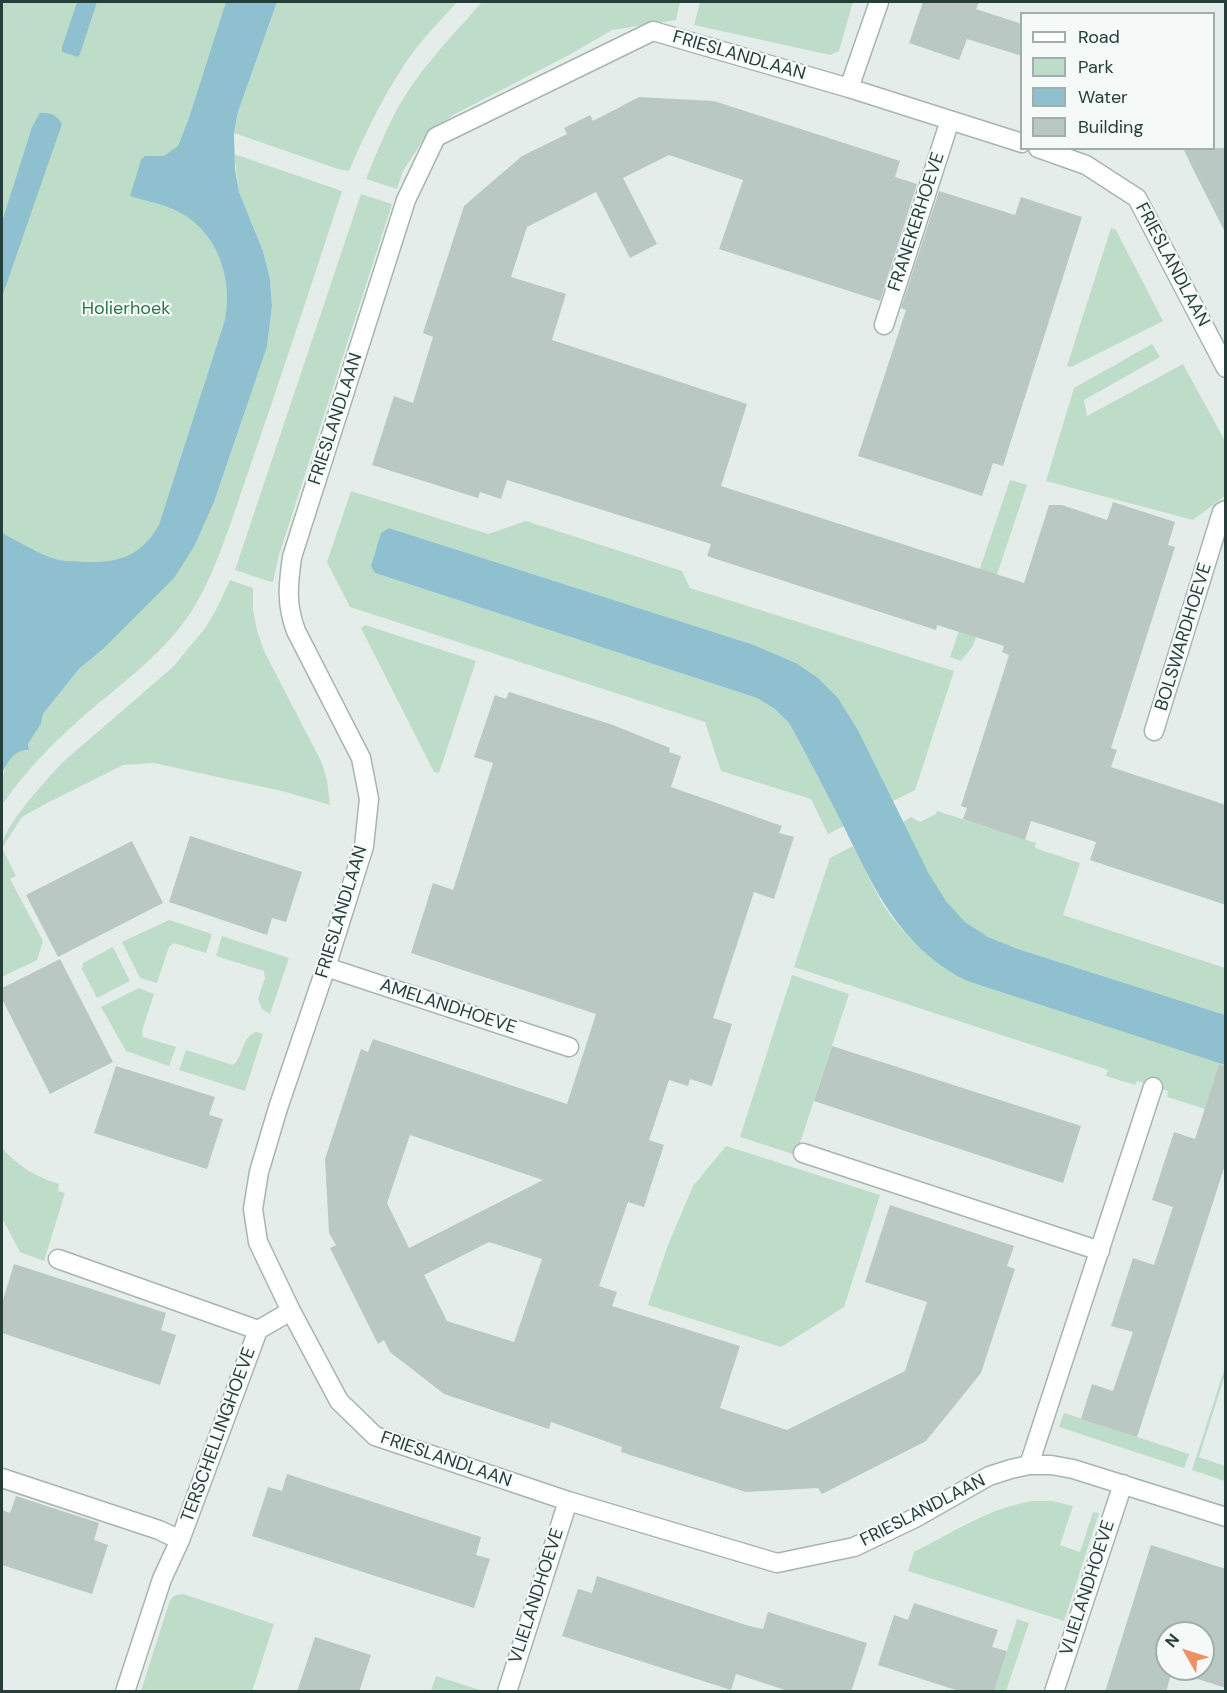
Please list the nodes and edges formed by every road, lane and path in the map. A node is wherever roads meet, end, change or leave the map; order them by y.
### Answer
1 (879, 2) edge
2 (849, 88) junction
3 (950, 120) junction
4 (1020, 142) edge
5 (1044, 150) edge
6 (884, 324) dead end
7 (1226, 368) edge
8 (1226, 510) edge
9 (1154, 730) dead end
10 (326, 967) junction
11 (569, 1047) dead end
12 (1153, 1087) dead end
13 (803, 1153) dead end
14 (1100, 1251) junction
15 (58, 1259) dead end
16 (291, 1311) junction
17 (258, 1330) junction
18 (1029, 1465) junction
19 (2, 1478) edge
20 (1123, 1484) junction
21 (568, 1501) junction
22 (1226, 1517) edge
23 (180, 1540) junction
24 (125, 1692) edge
25 (507, 1692) edge
26 (1054, 1692) edge

1 - 2 street
2 - 3 street, FRIESLANDLAAN
2 - 10 street, FRIESLANDLAAN
3 - 4 street, FRIESLANDLAAN
3 - 6 street, FRANEKERHOEVE
5 - 7 street, FRIESLANDLAAN
8 - 9 street, BOLSWARDHOEVE
10 - 11 street, AMELANDHOEVE
10 - 16 street, FRIESLANDLAAN
12 - 14 street
13 - 14 street
14 - 18 street
15 - 17 street, TERSCHELLINGHOEVE
16 - 17 street, TERSCHELLINGHOEVE
16 - 21 street, FRIESLANDLAAN
17 - 23 street, TERSCHELLINGHOEVE
18 - 20 street, FRIESLANDLAAN
18 - 21 street, FRIESLANDLAAN
19 - 23 street, TERSCHELLINGHOEVE
20 - 22 street, FRIESLANDLAAN
20 - 26 street, VLIELANDHOEVE
21 - 25 street, VLIELANDHOEVE
23 - 24 street, TERSCHELLINGHOEVE

